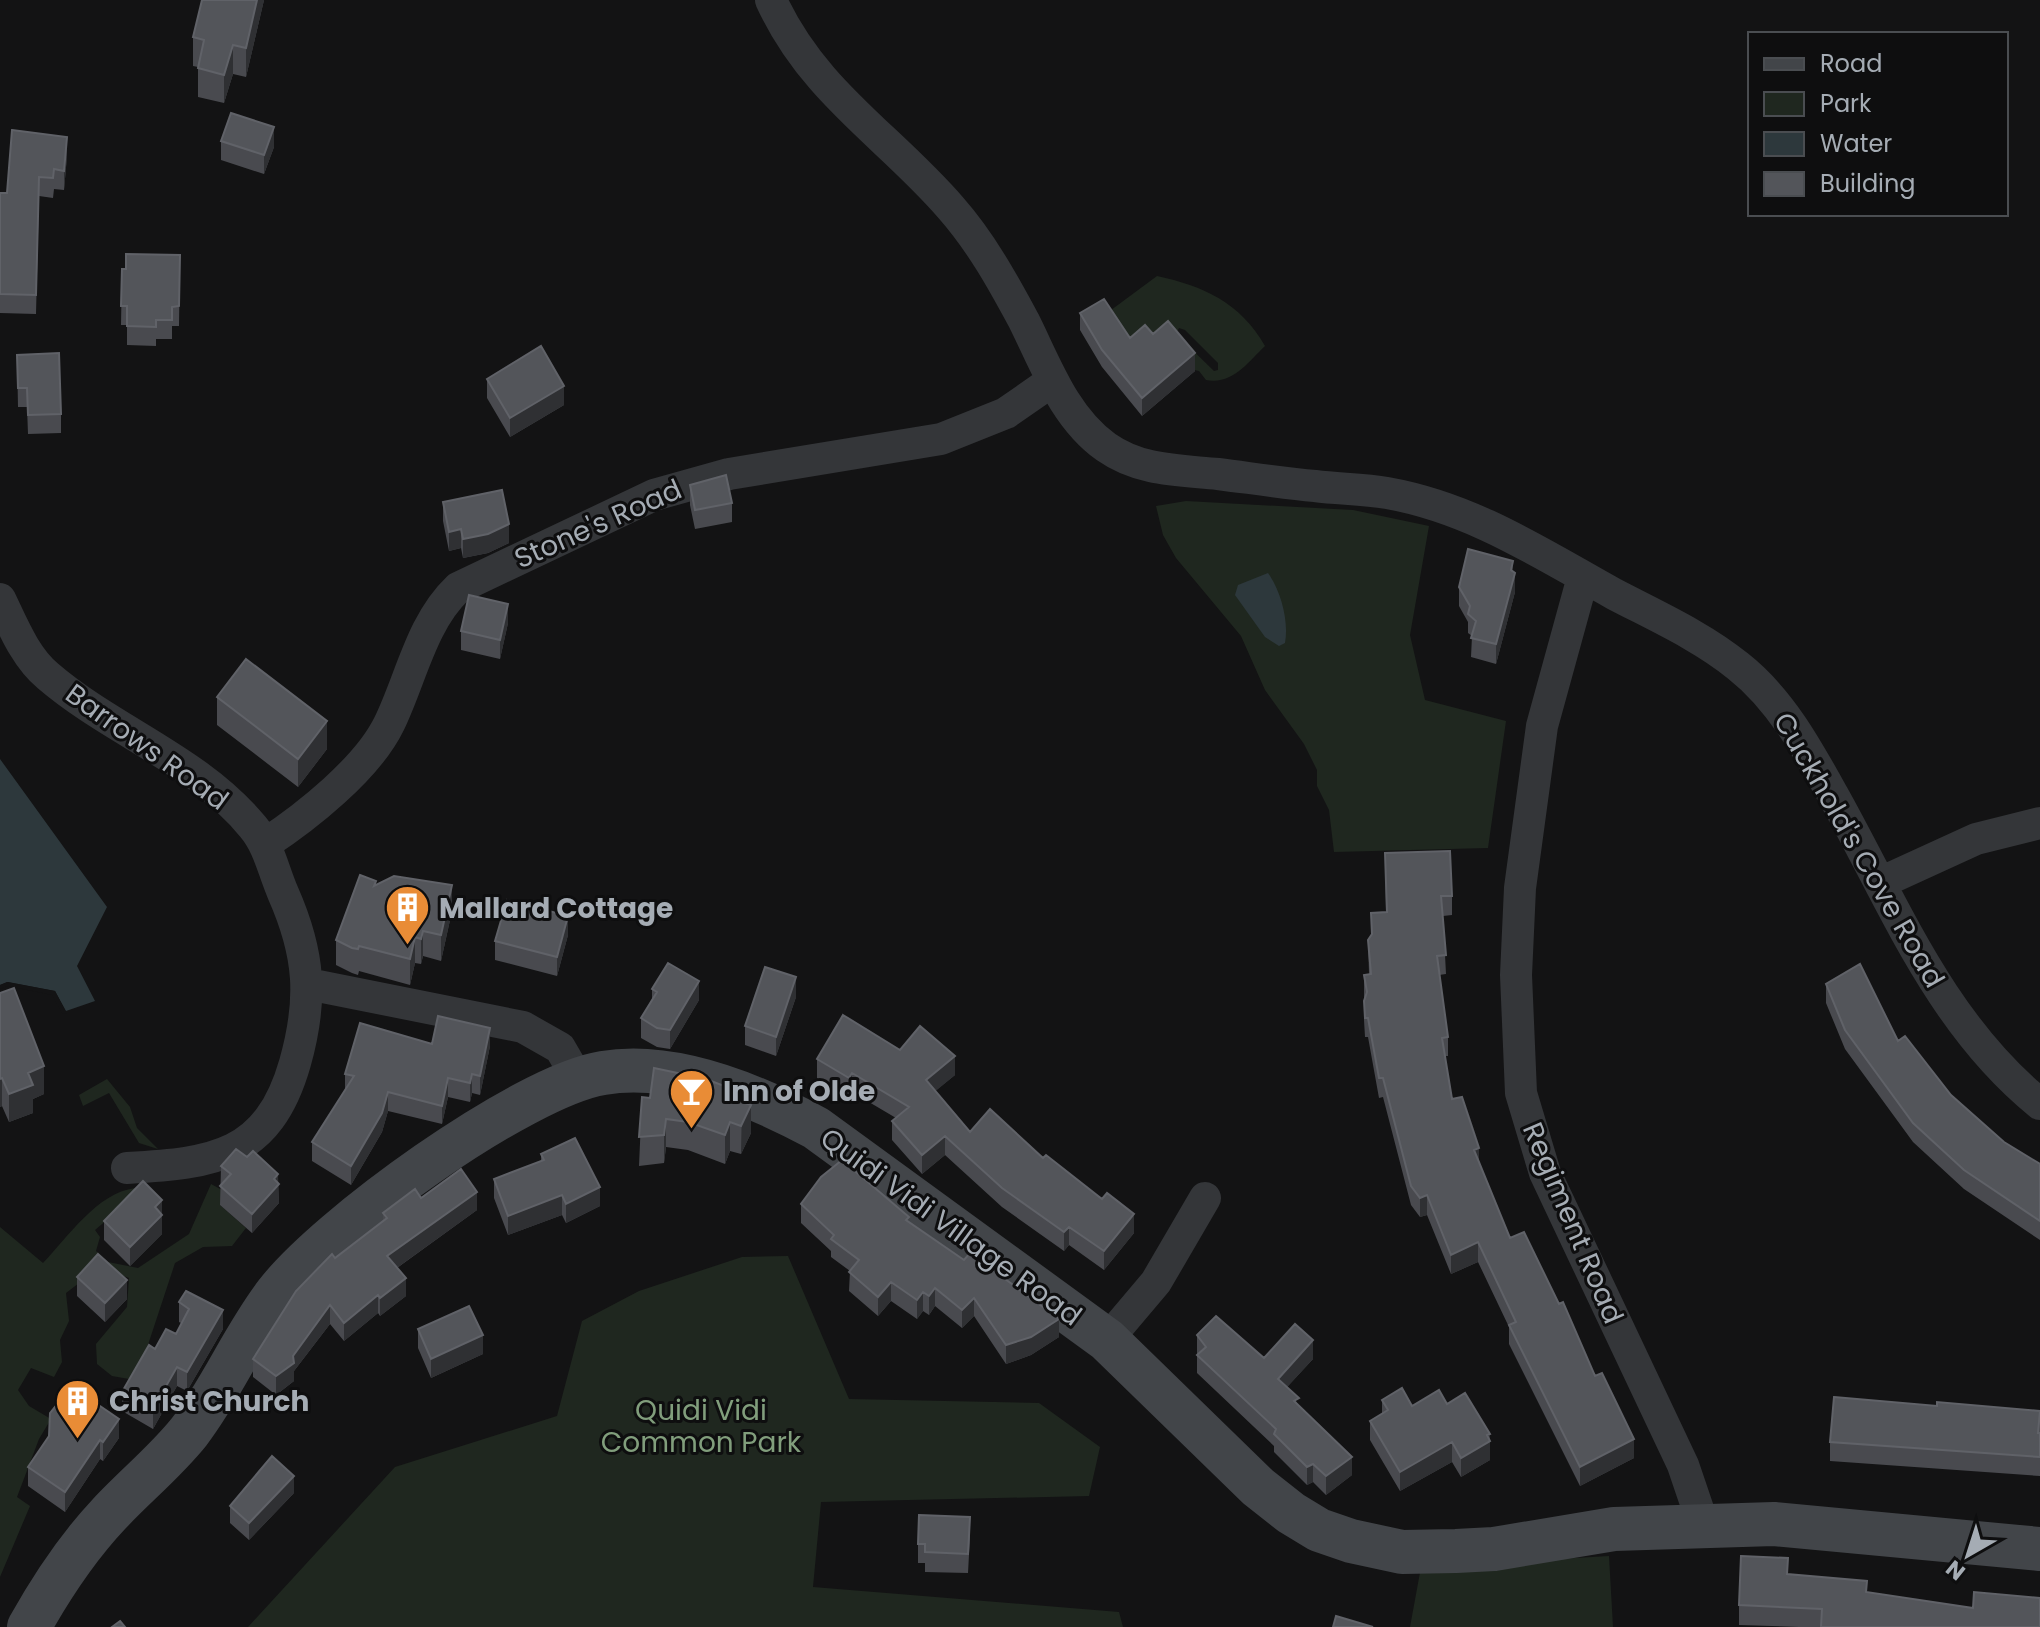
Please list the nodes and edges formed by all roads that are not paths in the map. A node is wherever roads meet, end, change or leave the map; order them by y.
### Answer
1 (771, 0) edge
2 (1052, 381) junction
3 (1583, 577) junction
4 (0, 599) edge
5 (2040, 823) edge
6 (265, 844) junction
7 (1882, 882) junction
8 (308, 984) junction
9 (578, 1079) junction
10 (2040, 1104) edge
11 (127, 1168) dead end
12 (1205, 1198) dead end
13 (1107, 1340) junction
14 (1703, 1524) junction
15 (2040, 1549) edge
16 (29, 1627) edge

1 - 2 street, Cuckhold's Cove Road
2 - 3 street, Cuckhold's Cove Road
2 - 6 street, Stone's Road
3 - 7 street, Cuckhold's Cove Road
3 - 14 street, Regiment Road
4 - 6 street, Barrows Road
5 - 7 street
6 - 8 street, Barrows Road
7 - 10 street, Cuckhold's Cove Road
8 - 9 street
8 - 11 street, Barrows Road
9 - 13 street, Quidi Vidi Village Road
9 - 16 street, Quidi Vidi Village Road
12 - 13 street
13 - 14 street, Quidi Vidi Village Road
14 - 15 street, Quidi Vidi Village Road

